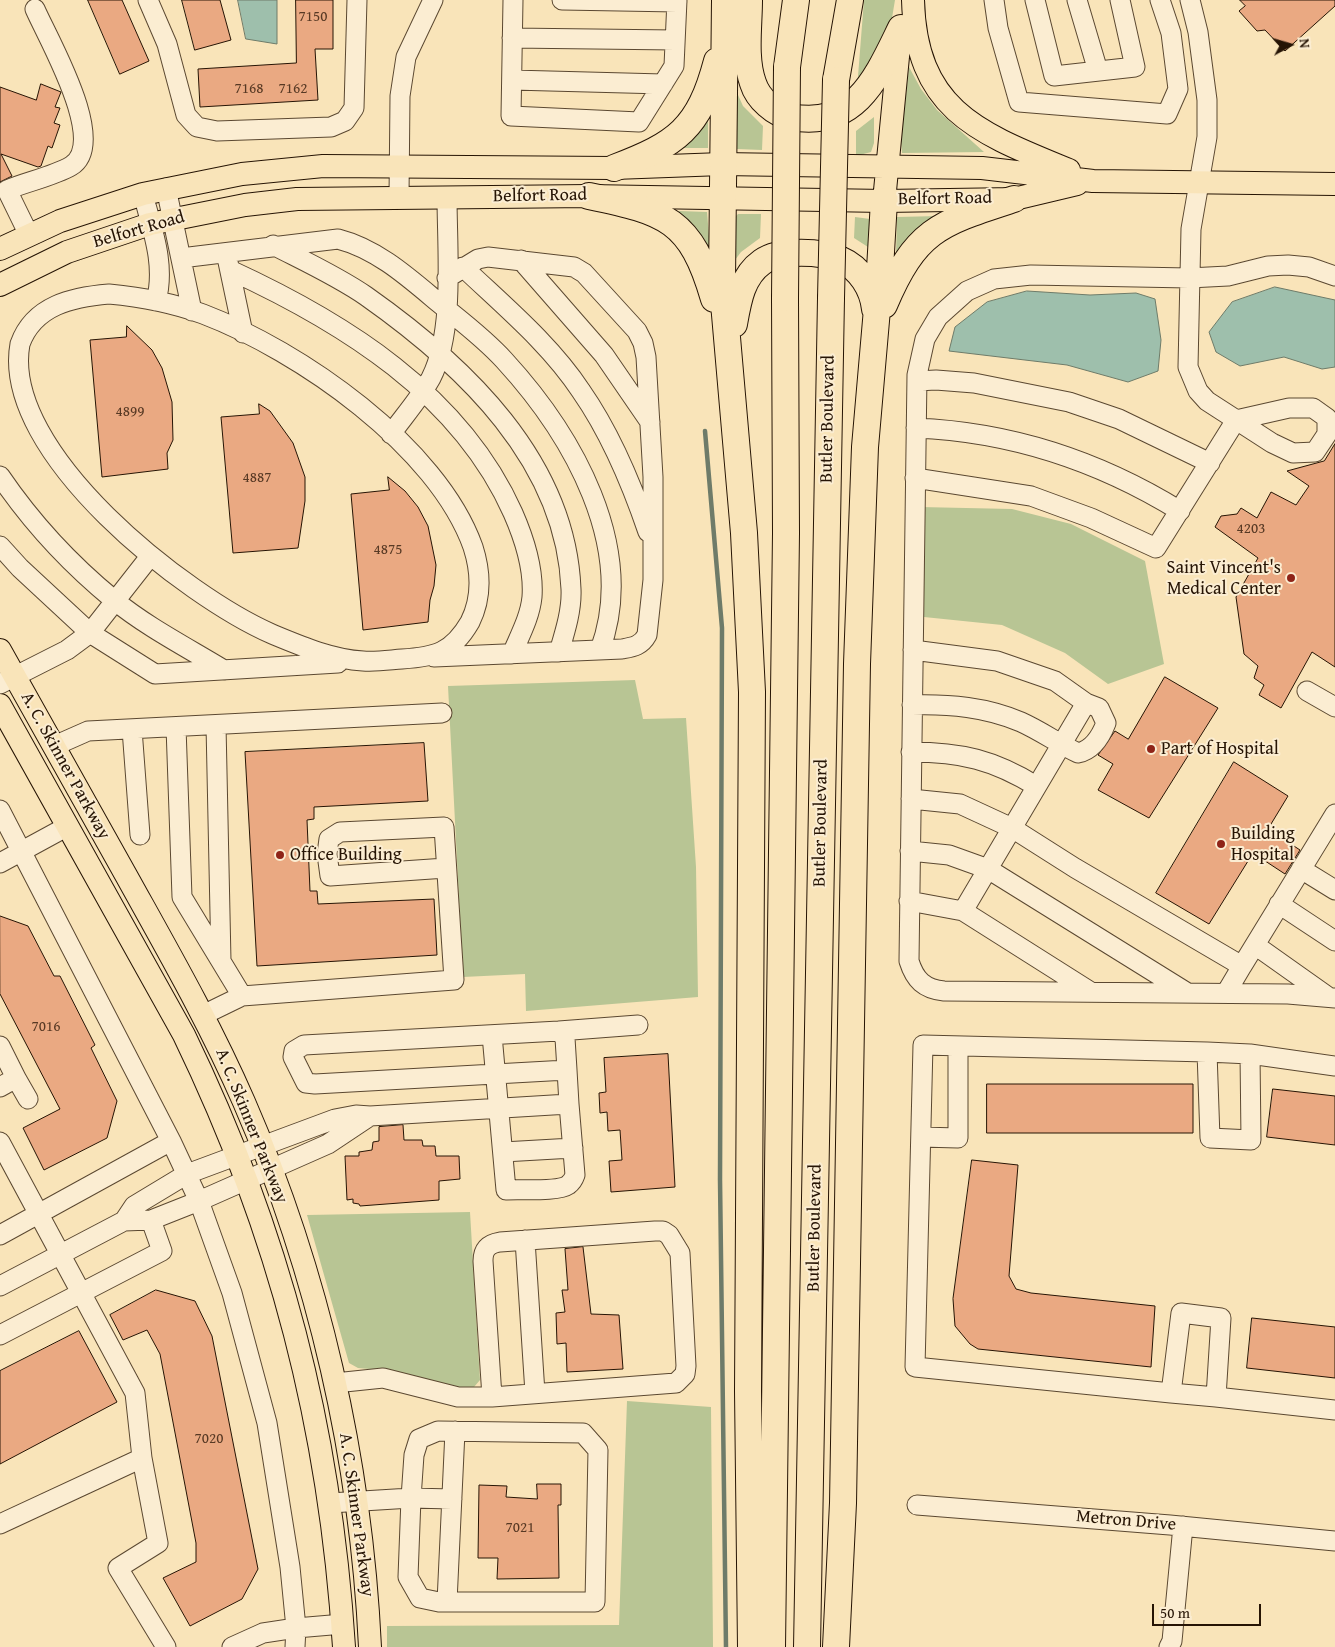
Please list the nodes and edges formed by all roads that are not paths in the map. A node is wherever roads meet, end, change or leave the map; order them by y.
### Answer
1 (148, 0) edge
2 (357, 0) edge
3 (433, 0) edge
4 (513, 0) edge
5 (562, 0) edge
6 (725, 0) edge
7 (749, 0) edge
8 (782, 0) edge
9 (796, 0) edge
10 (833, 0) edge
11 (850, 0) edge
12 (904, 0) edge
13 (913, 0) edge
14 (994, 0) edge
15 (1034, 0) edge
16 (1077, 0) edge
17 (1120, 0) edge
18 (1160, 0) edge
19 (1190, 0) edge
20 (677, 1) edge
21 (35, 9) dead end
22 (724, 26) junction
23 (901, 28) junction
24 (512, 38) junction
25 (675, 40) junction
26 (787, 67) junction
27 (1098, 71) junction
28 (512, 80) junction
29 (836, 80) junction
30 (663, 84) junction
31 (722, 164) junction
32 (399, 166) junction
33 (887, 167) junction
34 (614, 168) junction
35 (1093, 181) junction
36 (1199, 181) junction
37 (1335, 184) edge
38 (166, 188) junction
39 (143, 194) junction
40 (590, 196) junction
41 (399, 197) junction
42 (447, 197) junction
43 (722, 197) junction
44 (1014, 198) junction
45 (884, 201) junction
46 (173, 218) junction
47 (150, 224) junction
48 (29, 235) junction
49 (272, 245) junction
50 (0, 249) edge
51 (226, 251) junction
52 (181, 258) junction
53 (520, 260) junction
54 (463, 267) junction
55 (230, 270) junction
56 (1335, 276) edge
57 (448, 278) junction
58 (1189, 278) junction
59 (0, 285) edge
60 (156, 301) junction
61 (446, 309) junction
62 (192, 311) junction
63 (876, 330) junction
64 (243, 333) junction
65 (729, 351) junction
66 (440, 353) junction
67 (8, 356) edge
68 (917, 381) junction
69 (422, 391) junction
70 (650, 422) junction
71 (916, 428) junction
72 (390, 434) junction
73 (1210, 463) junction
74 (0, 476) edge
75 (915, 478) junction
76 (1180, 511) junction
77 (0, 546) edge
78 (653, 547) junction
79 (148, 559) junction
80 (115, 601) junction
81 (90, 633) junction
82 (0, 650) edge
83 (600, 650) junction
84 (913, 650) junction
85 (559, 652) junction
86 (512, 654) junction
87 (425, 658) junction
88 (364, 662) junction
89 (224, 670) junction
90 (8, 681) edge
91 (1307, 691) dead end
92 (1086, 703) junction
93 (0, 705) edge
94 (912, 705) junction
95 (1335, 707) edge
96 (442, 713) dead end
97 (216, 725) junction
98 (176, 727) junction
99 (132, 729) junction
100 (1061, 745) junction
101 (54, 746) junction
102 (912, 752) junction
103 (1036, 786) junction
104 (911, 799) junction
105 (0, 810) edge
106 (1335, 814) edge
107 (68, 826) junction
108 (1012, 828) junction
109 (140, 835) dead end
110 (1329, 838) edge
111 (23, 850) junction
112 (910, 851) junction
113 (0, 863) edge
114 (446, 868) junction
115 (988, 869) junction
116 (1301, 869) junction
117 (1335, 890) edge
118 (909, 901) junction
119 (1280, 904) junction
120 (963, 911) junction
121 (1335, 941) edge
122 (1255, 945) junction
123 (221, 961) junction
124 (1242, 966) junction
125 (1091, 992) junction
126 (1187, 993) junction
127 (1226, 993) junction
128 (242, 996) junction
129 (1332, 998) edge
130 (203, 1015) junction
131 (638, 1025) dead end
132 (559, 1031) junction
133 (492, 1035) junction
134 (0, 1046) edge
135 (958, 1046) junction
136 (1207, 1052) junction
137 (1250, 1054) junction
138 (1335, 1066) edge
139 (567, 1070) junction
140 (496, 1074) junction
141 (16, 1078) junction
142 (0, 1087) edge
143 (28, 1099) dead end
144 (569, 1104) junction
145 (499, 1108) junction
146 (370, 1116) junction
147 (921, 1137) junction
148 (171, 1141) junction
149 (0, 1142) edge
150 (262, 1146) junction
151 (573, 1148) junction
152 (503, 1152) junction
153 (238, 1155) junction
154 (271, 1170) junction
155 (187, 1174) junction
156 (247, 1179) junction
157 (199, 1201) junction
158 (39, 1215) junction
159 (150, 1220) junction
160 (124, 1221) junction
161 (0, 1235) edge
162 (525, 1240) junction
163 (60, 1255) junction
164 (0, 1286) edge
165 (81, 1294) junction
166 (0, 1335) edge
167 (335, 1383) junction
168 (535, 1393) junction
169 (1171, 1393) junction
170 (492, 1397) junction
171 (1216, 1397) junction
172 (1335, 1410) edge
173 (455, 1431) junction
174 (142, 1458) junction
175 (411, 1498) junction
176 (452, 1499) junction
177 (356, 1501) junction
178 (330, 1503) junction
179 (917, 1505) dead end
180 (0, 1524) edge
181 (1183, 1526) junction
182 (1335, 1541) edge
183 (447, 1602) junction
184 (343, 1624) junction
185 (296, 1628) junction
186 (166, 1647) edge
187 (232, 1647) edge
188 (295, 1647) edge
189 (344, 1647) edge
190 (370, 1647) edge
191 (751, 1647) edge
192 (772, 1647) edge
193 (806, 1647) edge
194 (836, 1647) edge
195 (1169, 1647) edge

1 - 2 street
3 - 32 street
4 - 24 street
5 - 20 street
6 - 22 highway
7 - 23 highway
8 - 26 highway, Butler Boulevard
9 - 26 highway
10 - 29 highway, Butler Boulevard
11 - 29 highway
12 - 23 main road
13 - 35 main road
14 - 18 street
15 - 27 street
16 - 27 street
17 - 27 street
19 - 36 street
20 - 25 street
21 - 48 street
22 - 31 highway
22 - 34 highway
23 - 33 main road
24 - 25 street
24 - 28 street
25 - 30 street
26 - 192 highway, Butler Boulevard, bridge
28 - 30 street
28 - 30 street
29 - 193 highway, Butler Boulevard, bridge
31 - 33 main road, Belfort Road
31 - 34 main road, Belfort Road
31 - 43 highway
32 - 34 main road, Belfort Road
32 - 38 main road, Belfort Road
32 - 41 street
33 - 35 main road, Belfort Road
33 - 45 main road
35 - 36 main road, Belfort Road
35 - 44 main road, Belfort Road
36 - 37 main road, Belfort Road
36 - 58 street
38 - 39 main road, Belfort Road
38 - 46 street
39 - 47 street
39 - 48 main road, Belfort Road
40 - 42 main road, Belfort Road
40 - 43 main road, Belfort Road
40 - 65 highway
41 - 42 main road, Belfort Road
41 - 46 main road, Belfort Road
42 - 57 street
43 - 45 main road, Belfort Road
43 - 65 highway
44 - 45 main road, Belfort Road
44 - 63 highway
45 - 63 highway
46 - 47 main road, Belfort Road
46 - 52 street
47 - 59 main road, Belfort Road
47 - 60 street
48 - 50 main road, Belfort Road
49 - 51 street
49 - 61 street
49 - 66 street
51 - 52 street
51 - 55 street
52 - 62 street
53 - 54 street
53 - 70 street
53 - 70 street
54 - 57 street
54 - 78 street
55 - 64 street
55 - 69 street
56 - 58 street
57 - 61 street
58 - 68 street
58 - 73 street
60 - 62 street
60 - 67 street
61 - 66 street
61 - 83 street
62 - 64 street
63 - 65 highway
63 - 194 highway
64 - 72 street
65 - 191 highway
66 - 69 street
66 - 85 street
67 - 79 street
68 - 71 street
68 - 73 street
69 - 72 street
69 - 86 street
70 - 78 street
71 - 75 street
71 - 76 street
72 - 87 street
73 - 76 street
74 - 80 street
75 - 76 street
75 - 84 street
77 - 81 street
78 - 83 street
79 - 80 street
79 - 88 street
80 - 81 street
80 - 89 street
81 - 89 street
81 - 90 street
82 - 90 main road, A. C. Skinner Parkway
83 - 85 street
84 - 92 street
84 - 94 street
85 - 86 street
86 - 87 street
87 - 88 street
88 - 89 street
90 - 101 main road, A. C. Skinner Parkway
91 - 95 street
92 - 100 street
92 - 100 street
93 - 107 main road, A. C. Skinner Parkway
94 - 100 street
94 - 102 street
96 - 97 street
97 - 98 street
97 - 123 street
98 - 99 street
98 - 123 street
99 - 101 street
99 - 109 street
100 - 103 street
101 - 130 main road, A. C. Skinner Parkway
102 - 103 street
102 - 104 street
103 - 108 street
104 - 108 street
104 - 112 street
105 - 111 street
106 - 110 street
107 - 111 street
107 - 153 main road, A. C. Skinner Parkway
108 - 115 street
108 - 124 street
110 - 116 street
111 - 113 street
111 - 148 street
112 - 115 street
112 - 118 street
114 - 114 street
114 - 128 street
115 - 120 street
115 - 126 street
116 - 117 street
116 - 119 street
118 - 120 street
118 - 125 street
119 - 121 street
119 - 122 street
120 - 125 street
122 - 124 street
122 - 129 street
123 - 128 street
124 - 127 street
125 - 126 street
126 - 127 street
127 - 129 street
128 - 130 street
130 - 150 main road, A. C. Skinner Parkway
131 - 132 street
132 - 133 street
132 - 139 street
133 - 140 street
133 - 140 street
134 - 141 street
135 - 136 street
135 - 147 street
135 - 147 street
136 - 137 street
136 - 137 street
137 - 138 street
139 - 140 street
139 - 144 street
140 - 145 street
141 - 142 street
141 - 143 street
144 - 145 street
144 - 151 street
145 - 146 street
145 - 152 street
146 - 150 street
146 - 154 street
147 - 169 street
148 - 155 street
148 - 158 street
149 - 158 street
150 - 153 street
150 - 154 main road, A. C. Skinner Parkway
151 - 152 street
151 - 152 street
153 - 155 street
153 - 156 main road, A. C. Skinner Parkway
154 - 156 street
154 - 167 main road, A. C. Skinner Parkway
155 - 157 street
155 - 160 street
156 - 157 street
156 - 178 main road, A. C. Skinner Parkway
157 - 159 street
157 - 185 street
158 - 161 street
158 - 163 street
159 - 160 street
159 - 165 street
160 - 163 street
162 - 168 street
162 - 168 street
162 - 170 street
163 - 164 street
163 - 165 street
165 - 166 street
165 - 174 street
167 - 170 street
167 - 177 main road, A. C. Skinner Parkway
168 - 170 street
169 - 171 street
169 - 171 street
171 - 172 street
173 - 175 street
173 - 176 street
173 - 183 street
174 - 180 street
174 - 186 street
175 - 176 street
175 - 177 street
175 - 183 street
176 - 183 street
177 - 178 street
177 - 190 main road, A. C. Skinner Parkway
178 - 184 main road, A. C. Skinner Parkway
179 - 181 street, Metron Drive
181 - 182 street, Metron Drive
181 - 195 street
184 - 185 street
184 - 189 main road, A. C. Skinner Parkway
185 - 187 street
185 - 188 street

